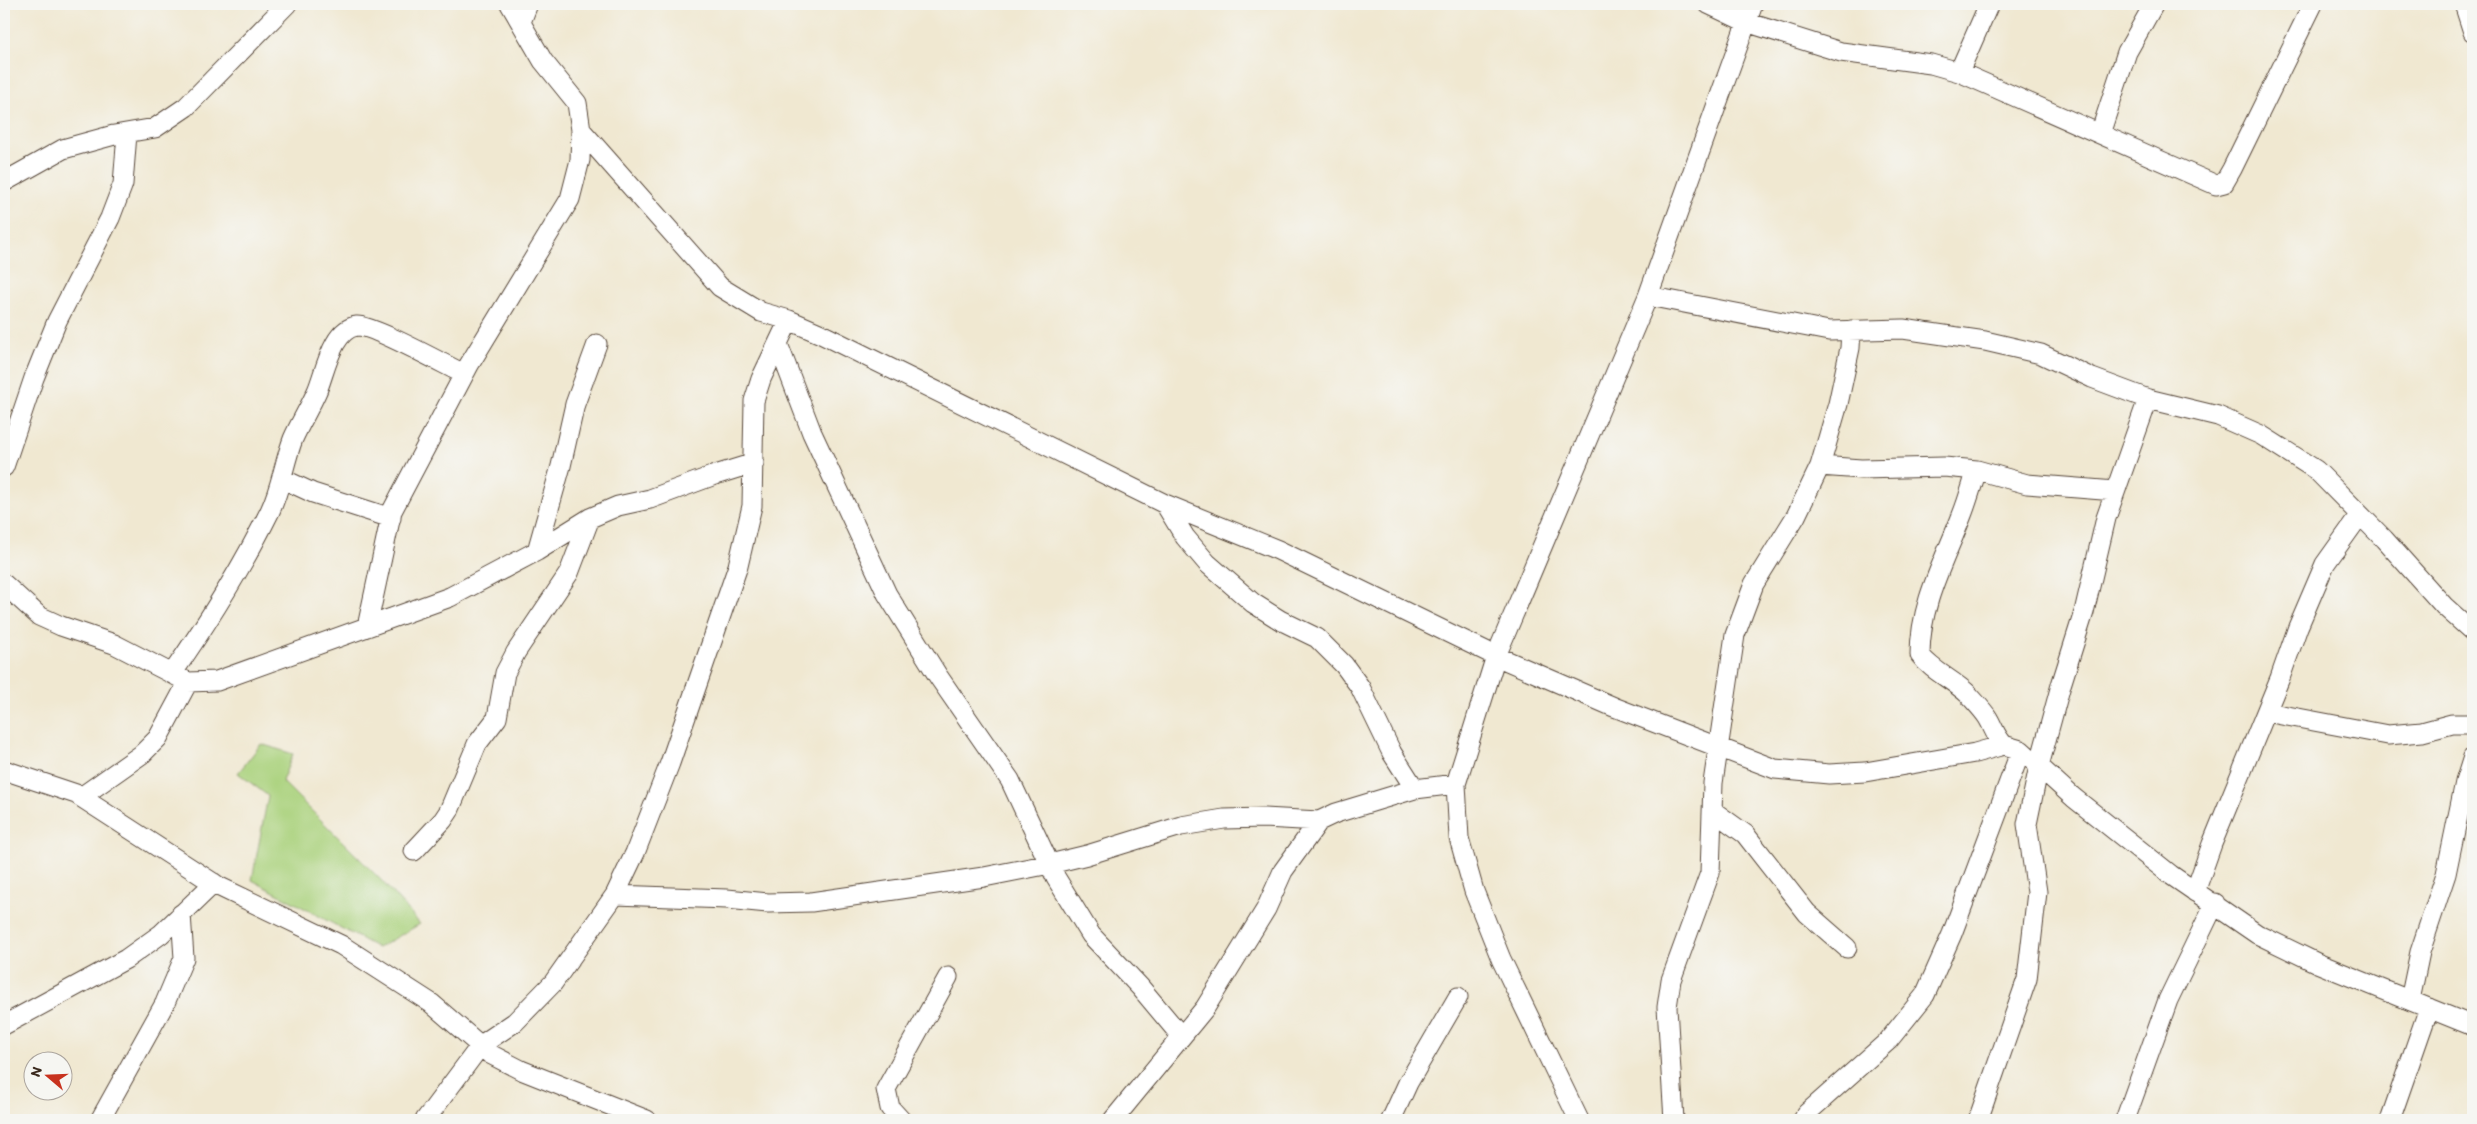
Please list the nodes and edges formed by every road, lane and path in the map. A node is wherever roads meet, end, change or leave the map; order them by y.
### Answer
1 (287, 4) edge
2 (510, 4) edge
3 (528, 4) edge
4 (1708, 4) edge
5 (1753, 4) edge
6 (1989, 4) edge
7 (2154, 4) edge
8 (2313, 4) edge
9 (2464, 4) edge
10 (520, 22) junction
11 (1746, 22) junction
12 (2473, 32) edge
13 (1959, 72) junction
14 (581, 130) junction
15 (127, 134) junction
16 (2100, 134) junction
17 (4, 182) edge
18 (1648, 296) junction
19 (789, 320) junction
20 (1851, 330) junction
21 (597, 344) dead end
22 (778, 344) junction
23 (464, 374) junction
24 (2148, 399) junction
25 (754, 463) junction
26 (1820, 466) junction
27 (4, 467) edge
28 (1977, 470) junction
29 (284, 479) junction
30 (2116, 491) junction
31 (1166, 504) junction
32 (2360, 515) junction
33 (391, 518) junction
34 (590, 518) junction
35 (537, 551) junction
36 (4, 584) edge
37 (367, 627) junction
38 (2473, 632) edge
39 (1496, 656) junction
40 (172, 674) junction
41 (188, 682) junction
42 (2266, 712) junction
43 (2473, 724) edge
44 (1717, 747) junction
45 (2012, 747) junction
46 (2473, 757) edge
47 (2039, 766) junction
48 (4, 770) edge
49 (1456, 784) junction
50 (1415, 789) junction
51 (81, 797) junction
52 (1713, 811) junction
53 (1319, 821) junction
54 (414, 851) dead end
55 (1050, 864) junction
56 (214, 883) junction
57 (2195, 892) junction
58 (615, 895) junction
59 (2215, 903) junction
60 (182, 914) junction
61 (1847, 948) dead end
62 (948, 977) dead end
63 (1458, 996) dead end
64 (2410, 1000) junction
65 (2429, 1008) junction
66 (4, 1025) edge
67 (2473, 1026) edge
68 (1181, 1036) junction
69 (481, 1045) junction
70 (100, 1120) edge
71 (425, 1120) edge
72 (647, 1120) edge
73 (901, 1120) edge
74 (1113, 1120) edge
75 (1391, 1120) edge
76 (1580, 1120) edge
77 (1674, 1120) edge
78 (1803, 1120) edge
79 (1978, 1120) edge
80 (2125, 1120) edge
81 (2390, 1120) edge

1 - 15 street
2 - 10 street
3 - 10 street
4 - 11 street
5 - 11 street
6 - 13 street
7 - 16 street
8 - 16 street
9 - 12 street
10 - 14 street
11 - 13 street
11 - 18 street
13 - 16 street
14 - 19 street
14 - 23 street
15 - 17 street
15 - 27 street
18 - 20 street
18 - 39 street
19 - 22 street
19 - 31 street
20 - 24 street
20 - 26 street
21 - 35 street
22 - 25 street
22 - 55 street
23 - 29 street
23 - 33 street
24 - 30 street
24 - 32 street
25 - 34 street
25 - 58 street
26 - 28 street
26 - 44 street
28 - 30 street
28 - 45 street
29 - 33 street
29 - 40 street
30 - 47 street
31 - 39 street
31 - 50 street
32 - 38 street
32 - 42 street
33 - 37 street
34 - 35 street
34 - 54 street
35 - 37 street
36 - 40 street
37 - 41 street
39 - 44 street
39 - 49 street
40 - 41 street
41 - 51 street
42 - 43 street
42 - 57 street
44 - 45 street
44 - 52 street
45 - 47 street
45 - 78 street
46 - 64 street
47 - 57 street
47 - 79 street
48 - 51 street
49 - 50 street
49 - 76 street
50 - 53 street
51 - 56 street
52 - 61 street
52 - 77 street
53 - 55 street
53 - 68 street
55 - 58 street
55 - 68 street
56 - 60 street
56 - 69 street
57 - 59 street
58 - 69 street
59 - 64 street
59 - 80 street
60 - 66 street
60 - 70 street
62 - 73 street
63 - 75 street
64 - 65 street
65 - 67 street
65 - 81 street
68 - 74 street
69 - 71 street
69 - 72 street

